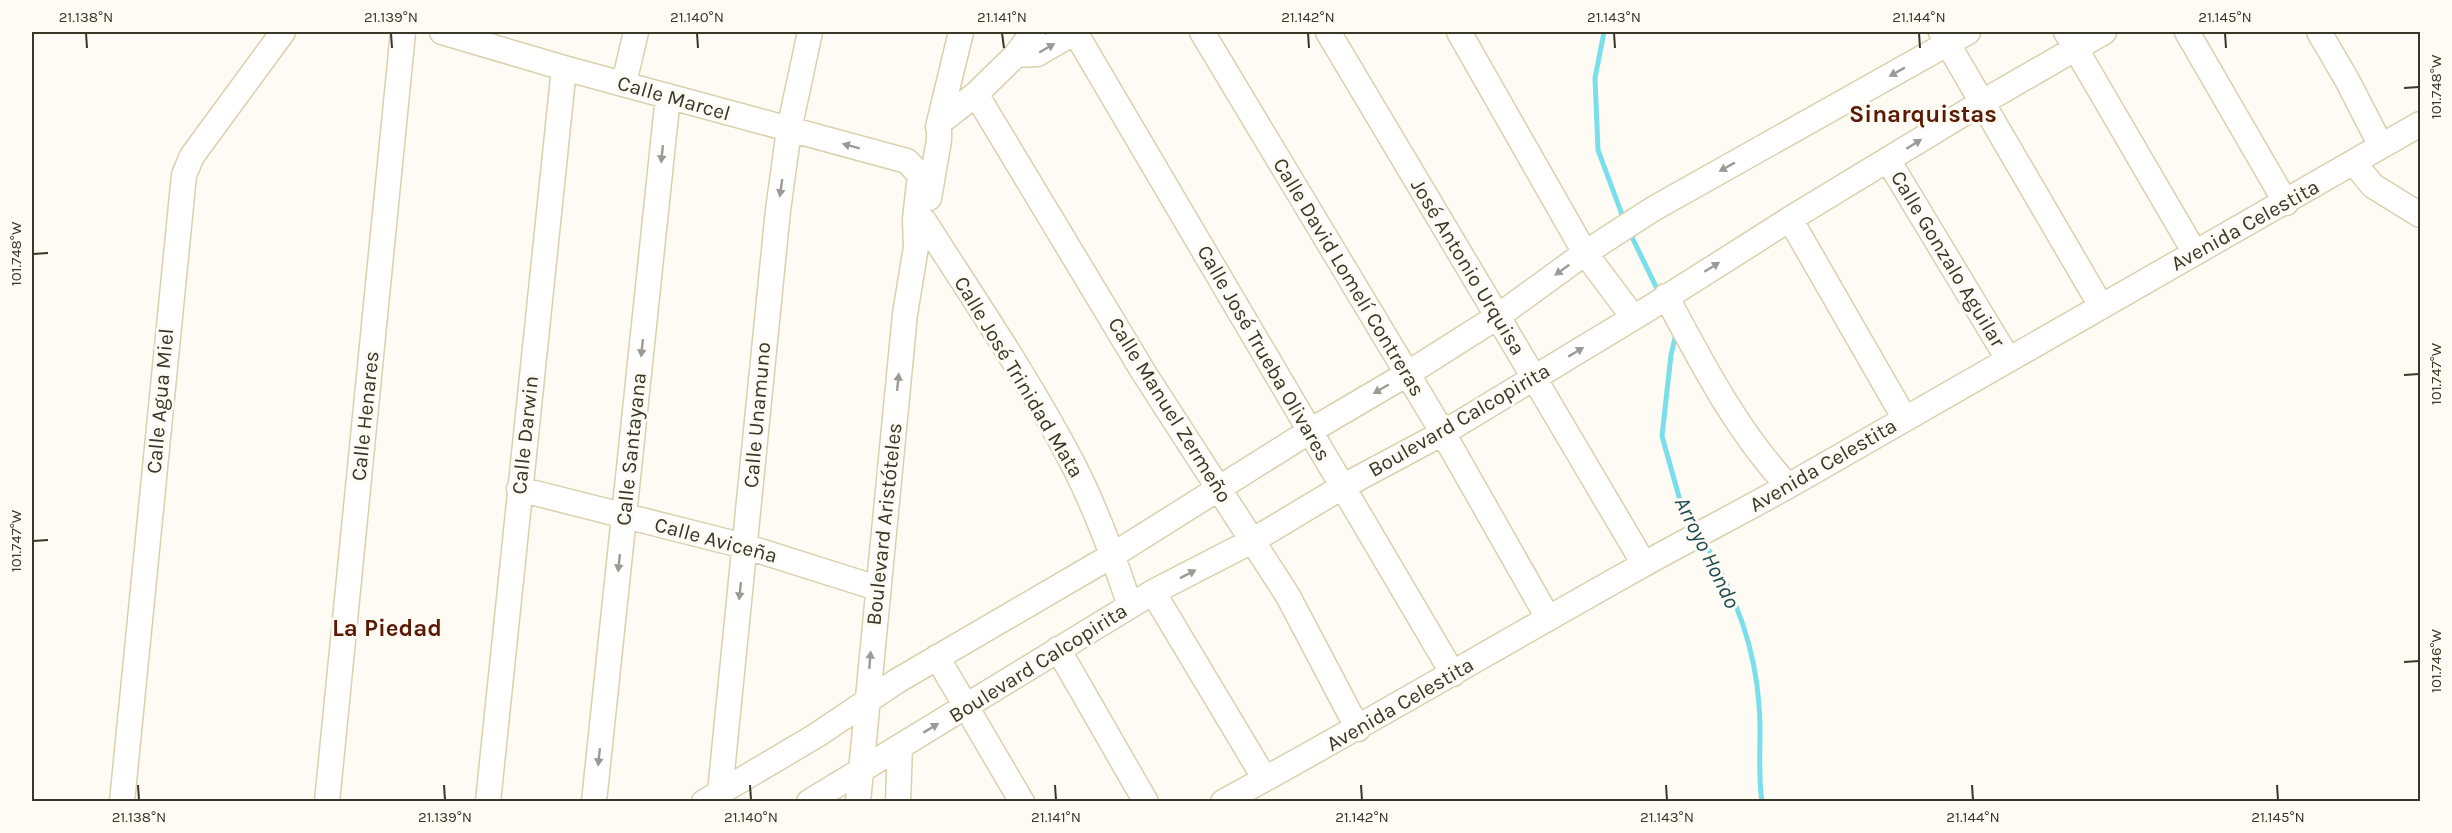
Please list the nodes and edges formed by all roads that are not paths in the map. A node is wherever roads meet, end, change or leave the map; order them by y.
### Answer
1 (283, 32) edge
2 (403, 32) edge
3 (442, 32) edge
4 (636, 32) edge
5 (810, 32) edge
6 (961, 32) edge
7 (1017, 32) edge
8 (1033, 32) edge
9 (1075, 32) edge
10 (1202, 32) edge
11 (1328, 32) edge
12 (1459, 32) edge
13 (2104, 32) edge
14 (2187, 32) edge
15 (2319, 32) edge
16 (466, 35) edge
17 (1952, 35) edge
18 (2071, 39) edge
19 (1016, 55) junction
20 (564, 68) junction
21 (624, 83) junction
22 (976, 94) junction
23 (668, 96) junction
24 (1981, 103) junction
25 (939, 123) junction
26 (2421, 124) edge
27 (789, 130) junction
28 (2381, 146) junction
29 (1888, 160) junction
30 (907, 161) junction
31 (2354, 163) junction
32 (2286, 203) junction
33 (2421, 215) edge
34 (1790, 219) junction
35 (924, 220) junction
36 (916, 247) junction
37 (2195, 253) junction
38 (1585, 254) junction
39 (1653, 305) junction
40 (2101, 306) junction
41 (1497, 317) junction
42 (2008, 359) junction
43 (1407, 374) junction
44 (1535, 376) junction
45 (1905, 418) junction
46 (1310, 431) junction
47 (1443, 433) junction
48 (1788, 486) junction
49 (1219, 487) junction
50 (1342, 487) junction
51 (519, 489) junction
52 (624, 515) junction
53 (1252, 541) junction
54 (744, 546) junction
55 (1113, 555) junction
56 (1644, 564) junction
57 (877, 588) junction
58 (1153, 592) junction
59 (1130, 606) junction
60 (1548, 618) junction
61 (1058, 649) junction
62 (937, 657) junction
63 (1453, 674) junction
64 (866, 701) junction
65 (966, 707) junction
66 (1358, 729) junction
67 (900, 747) junction
68 (861, 771) junction
69 (1264, 779) junction
70 (715, 798) edge
71 (122, 801) edge
72 (327, 801) edge
73 (488, 801) edge
74 (594, 801) edge
75 (809, 801) edge
76 (858, 801) edge
77 (898, 801) edge
78 (1022, 801) edge
79 (1146, 801) edge
80 (1223, 801) edge

1 - 71 street, Calle Agua Miel
2 - 72 street, Calle Henares
3 - 16 street, Calle Marcel
4 - 21 street
5 - 27 street, Calle Unamuno
6 - 25 street, Boulevard Aristóteles
7 - 19 street
8 - 19 street
19 -> 9 street
9 - 46 street, Calle José Trueba Olivares
10 - 43 street, Calle David Lomelí Contreras
11 - 41 street, José Antonio Urquisa
12 - 38 street
13 - 18 street, Boulevard Calcopirita
14 - 32 street
15 - 28 street
16 - 20 street, Calle Marcel
17 - 24 street
17 -> 38 street
18 - 24 street, Boulevard Calcopirita
18 - 37 street
19 - 22 street
20 - 21 street, Calle Marcel
20 - 51 street, Calle Darwin
21 - 23 street, Calle Marcel
22 - 25 street
22 - 49 street, Calle Manuel Zermeño
23 - 27 street, Calle Marcel
23 -> 52 street, Calle Santayana
29 -> 24 street, Boulevard Calcopirita
24 - 40 street
25 - 30 street, Boulevard Aristóteles
25 - 35 street, Boulevard Aristóteles
26 - 28 street, Avenida Celestita
30 -> 27 street, Calle Marcel
27 -> 54 street, Calle Unamuno
28 - 31 street, Avenida Celestita
29 - 34 street, Boulevard Calcopirita
29 - 42 street, Calle Gonzalo Aguilar
30 - 36 street, Boulevard Aristóteles
31 - 32 street, Avenida Celestita
31 - 33 street
32 - 37 street, Avenida Celestita
39 -> 34 street, Boulevard Calcopirita
34 - 45 street
35 - 36 street, Boulevard Aristóteles
35 - 55 street, Calle José Trinidad Mata
57 -> 36 street, Boulevard Aristóteles
37 - 40 street, Avenida Celestita
38 - 39 street
38 -> 41 street
44 -> 39 street, Boulevard Calcopirita
39 - 48 street
40 - 42 street, Avenida Celestita
41 - 43 street
41 - 44 street, José Antonio Urquisa
42 - 45 street, Avenida Celestita
43 -> 46 street
43 - 47 street, Calle David Lomelí Contreras
44 - 47 street, Boulevard Calcopirita
44 - 56 street, José Antonio Urquisa
45 - 48 street, Avenida Celestita
46 - 49 street
46 - 50 street, Calle José Trueba Olivares
47 - 50 street, Boulevard Calcopirita
47 - 60 street, Calle David Lomelí Contreras
48 - 56 street, Avenida Celestita
49 - 53 street, Calle Manuel Zermeño
49 - 55 street
50 - 53 street, Boulevard Calcopirita
50 - 63 street, Calle José Trueba Olivares
51 - 52 street, Calle Aviceña
51 - 73 street, Calle Darwin
52 - 54 street, Calle Aviceña
52 -> 74 street, Calle Santayana
58 -> 53 street, Boulevard Calcopirita
53 - 66 street, Calle Manuel Zermeño
54 - 57 street, Calle Aviceña
54 -> 70 street, Calle Unamuno
55 - 59 street, Calle José Trinidad Mata
55 - 62 street
56 - 60 street, Avenida Celestita
64 -> 57 street, Boulevard Aristóteles
58 - 59 street, Boulevard Calcopirita
58 - 69 street
59 - 61 street, Boulevard Calcopirita
60 - 63 street, Avenida Celestita
61 - 65 street, Boulevard Calcopirita
61 - 79 street
62 - 64 street
62 - 65 street
63 - 66 street, Avenida Celestita
64 - 68 street, Boulevard Aristóteles
64 - 70 street
67 -> 65 street, Boulevard Calcopirita
65 - 78 street
66 - 69 street, Avenida Celestita
67 - 68 street, Boulevard Calcopirita
67 - 77 street
68 - 75 street, Boulevard Calcopirita
68 - 76 street, Boulevard Aristóteles
69 - 80 street, Avenida Celestita

